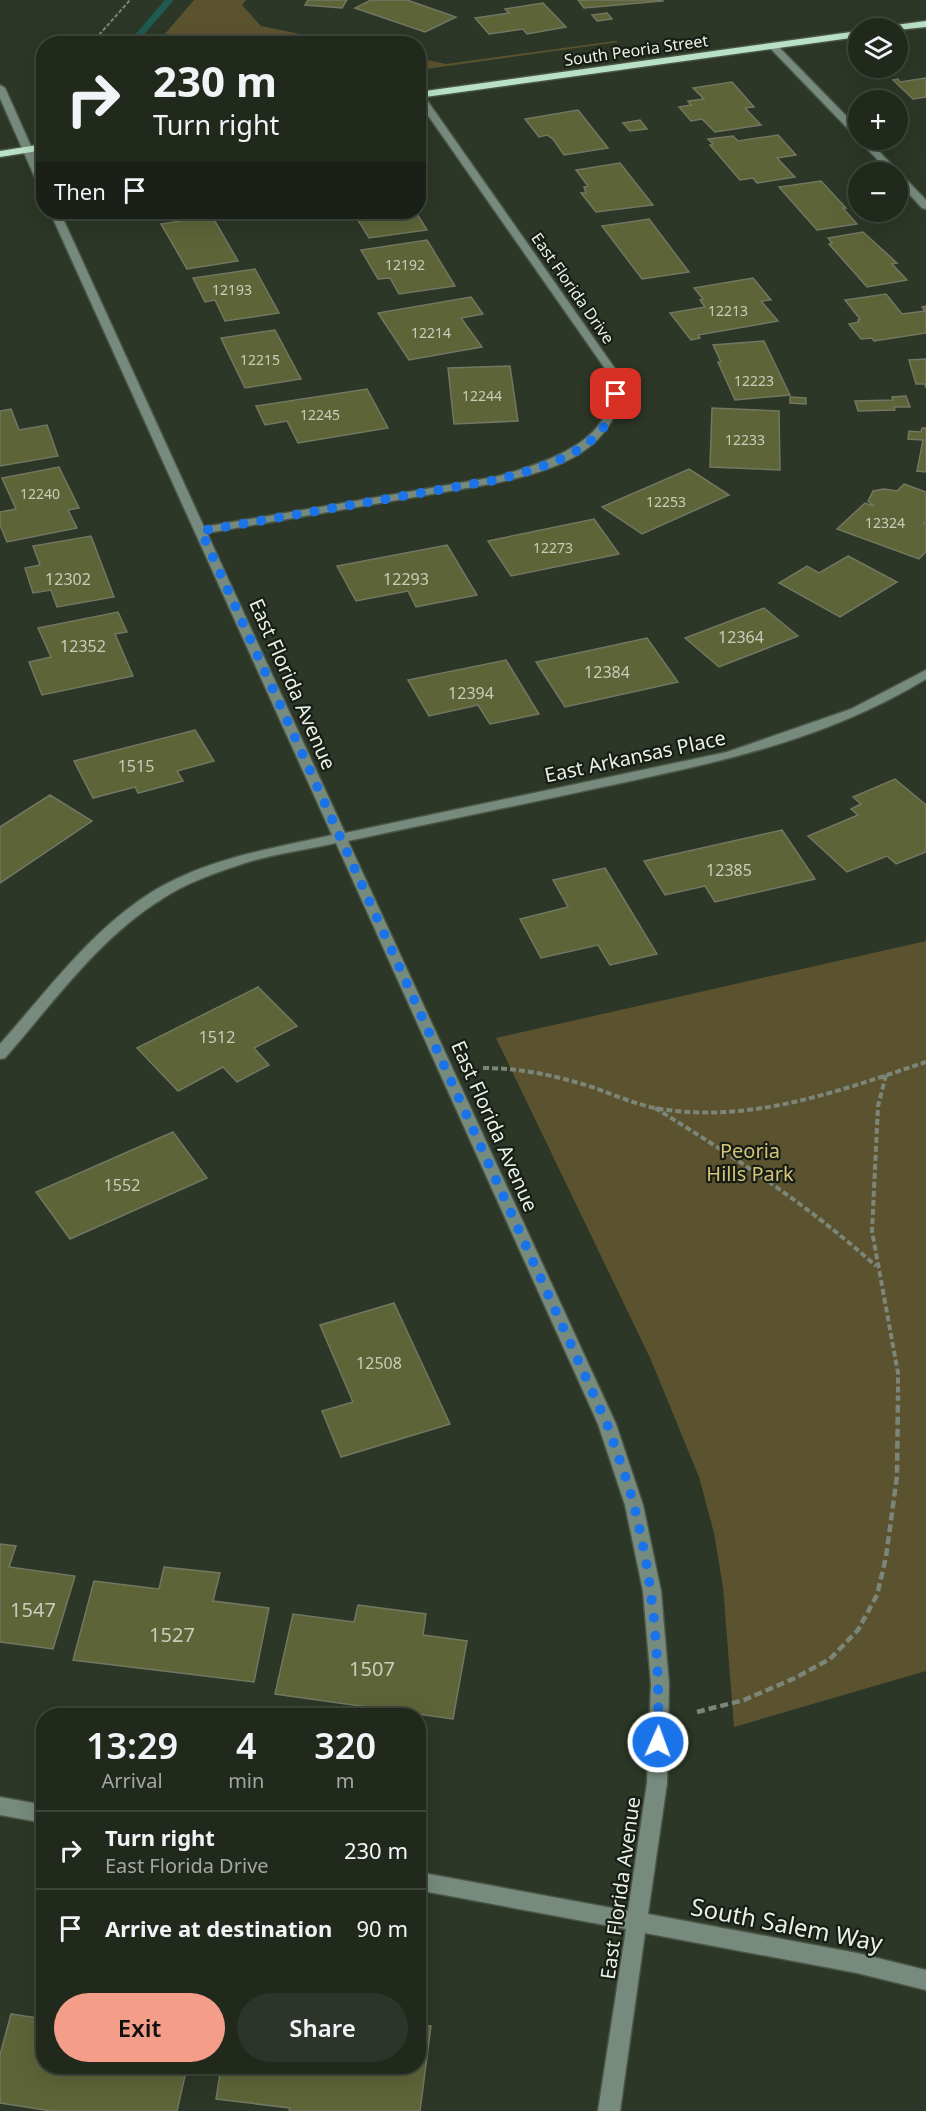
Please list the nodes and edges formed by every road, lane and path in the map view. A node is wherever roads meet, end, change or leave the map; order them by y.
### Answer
1 (130, 0) edge
2 (926, 24) edge
3 (908, 26) edge
4 (848, 35) edge
5 (98, 36) edge
6 (773, 45) junction
7 (0, 88) edge
8 (426, 94) edge
9 (426, 105) edge
10 (848, 124) edge
11 (36, 148) edge
12 (28, 150) junction
13 (873, 150) edge
14 (0, 154) edge
15 (884, 162) edge
16 (36, 168) edge
17 (908, 187) edge
18 (926, 206) edge
19 (58, 219) edge
20 (201, 531) junction
21 (926, 674) edge
22 (340, 837) junction
23 (0, 1054) edge
24 (926, 1062) edge
25 (446, 1070) junction
26 (886, 1075) junction
27 (655, 1108) junction
28 (877, 1267) junction
29 (658, 1722) junction
30 (0, 1806) edge
31 (36, 1813) edge
32 (426, 1882) edge
33 (637, 1921) junction
34 (926, 1980) edge
35 (609, 2111) edge

1 - 5 path
2 - 3 main road
4 - 6 main road, South Peoria Street
6 - 8 main road, South Peoria Street
6 - 10 street
7 - 12 street
9 - 20 street, East Florida Drive
11 - 12 main road
12 - 14 main road
12 - 16 street
13 - 15 street
17 - 18 street
19 - 20 street, East Florida Avenue
20 - 22 street, East Florida Avenue
21 - 22 street, East Arkansas Place
22 - 23 street, East Arkansas Place
22 - 25 street, East Florida Avenue
24 - 26 path
25 - 27 path
25 - 29 street, East Florida Avenue
26 - 27 path
26 - 28 path
27 - 28 path
28 - 29 path
29 - 33 street, East Florida Avenue
30 - 31 street
32 - 33 street, South Salem Way
33 - 34 street, South Salem Way
33 - 35 street, East Florida Avenue

